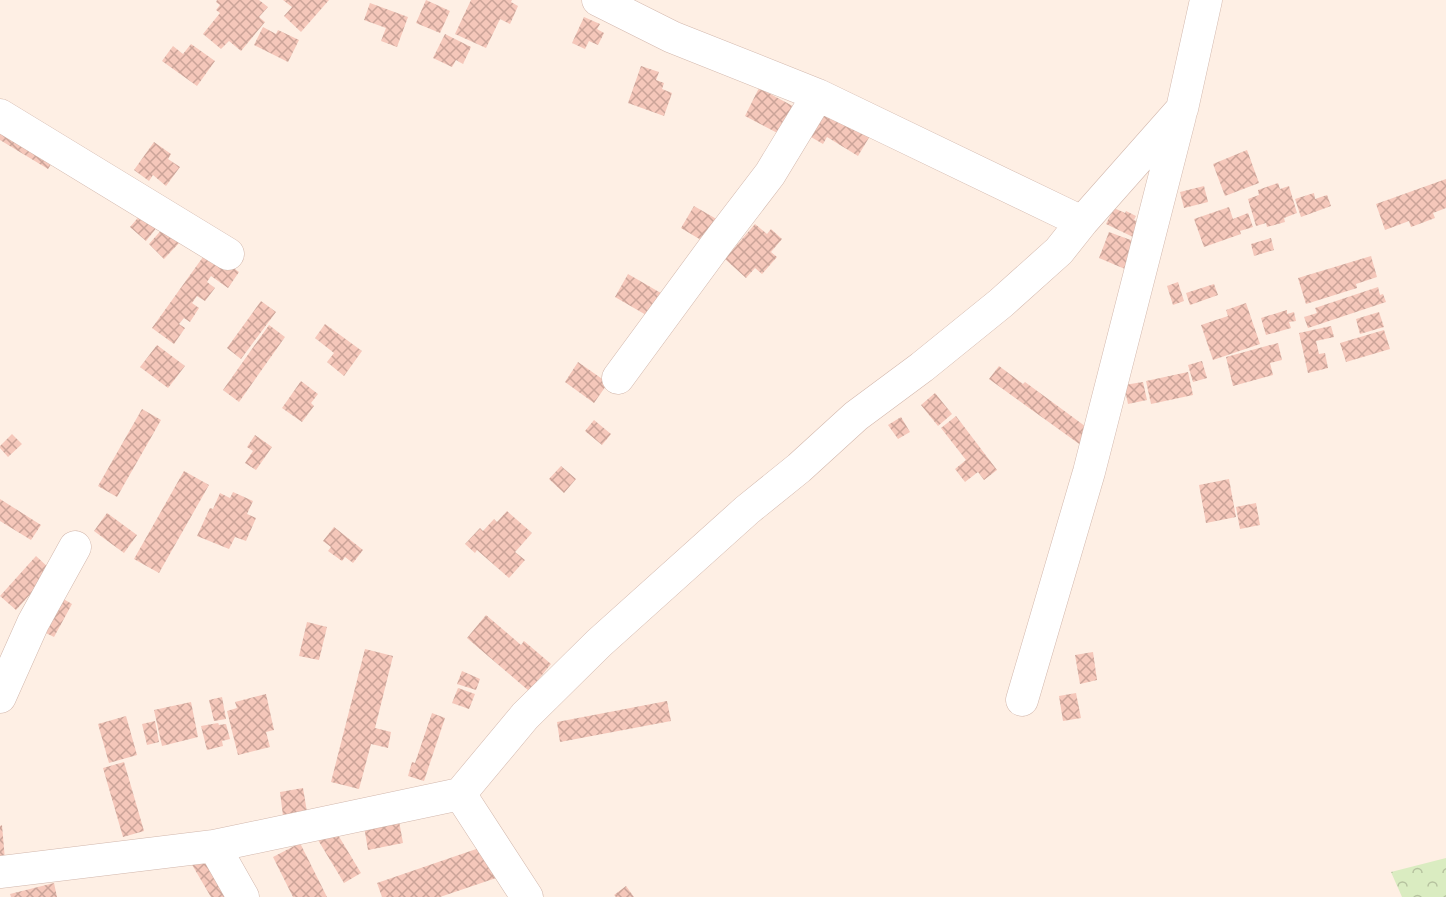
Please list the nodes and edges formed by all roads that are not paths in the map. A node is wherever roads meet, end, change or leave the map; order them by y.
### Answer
1 (598, 0) edge
2 (1206, 0) edge
3 (818, 95) junction
4 (1182, 110) junction
5 (0, 115) edge
6 (1082, 222) junction
7 (228, 254) dead end
8 (618, 378) dead end
9 (75, 547) dead end
10 (0, 697) edge
11 (1022, 700) dead end
12 (460, 794) junction
13 (213, 846) junction
14 (0, 873) edge
15 (243, 897) edge
16 (527, 897) edge

1 - 3 street
2 - 4 street
3 - 6 street
3 - 8 street
4 - 6 street
4 - 11 street
5 - 7 street
6 - 12 street
9 - 10 street
12 - 13 street
12 - 16 street
13 - 14 street
13 - 15 street

